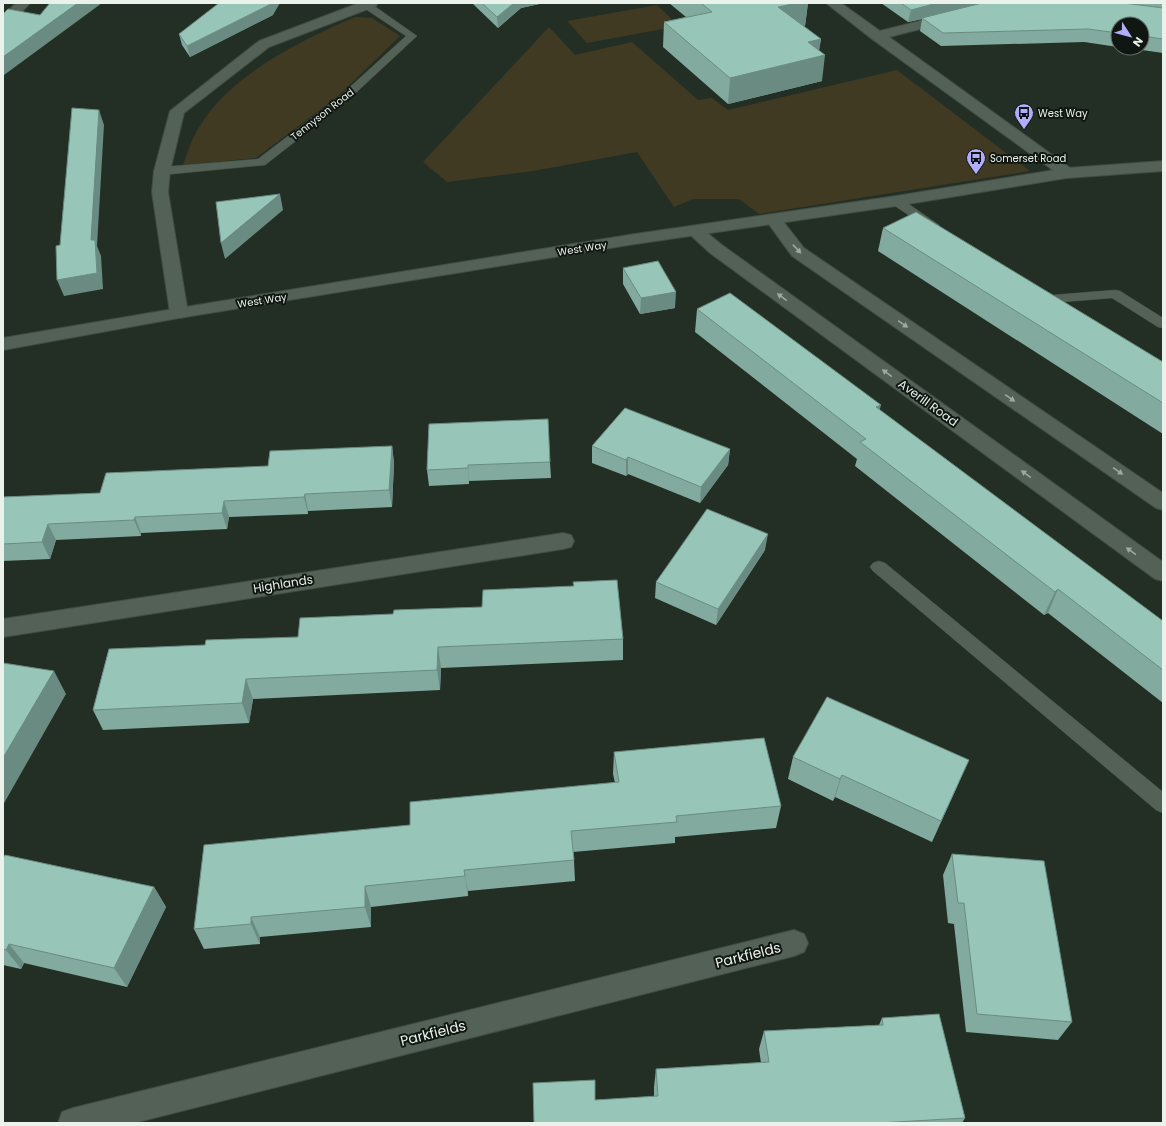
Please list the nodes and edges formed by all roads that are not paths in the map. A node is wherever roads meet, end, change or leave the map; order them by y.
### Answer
1 (23, 3) edge
2 (833, 3) edge
3 (1006, 3) edge
4 (368, 4) edge
5 (1022, 4) edge
6 (3, 24) edge
7 (877, 36) junction
8 (1163, 166) edge
9 (162, 171) junction
10 (1067, 173) junction
11 (896, 202) junction
12 (773, 219) junction
13 (694, 231) junction
14 (943, 231) edge
15 (1030, 286) edge
16 (180, 313) junction
17 (1163, 324) edge
18 (3, 344) edge
19 (1163, 503) edge
20 (563, 541) dead end
21 (879, 567) dead end
22 (1163, 573) edge
23 (3, 628) edge
24 (1163, 804) edge
25 (794, 943) dead end
26 (73, 1123) edge

1 - 6 street
2 - 7 street
3 - 5 street
3 - 7 street
4 - 9 street, Tennyson Road
4 - 9 lane, Tennyson Road
7 - 10 street
8 - 10 street, West Way
9 - 16 street, Tennyson Road
10 - 11 street, West Way
11 - 12 street, West Way
11 - 14 lane
12 - 13 street, West Way
12 -> 19 street
13 - 16 street, West Way
22 -> 13 street, Averill Road
15 - 17 lane
16 - 18 street, West Way
20 - 23 street, Highlands
21 - 24 lane
25 - 26 street, Parkfields

